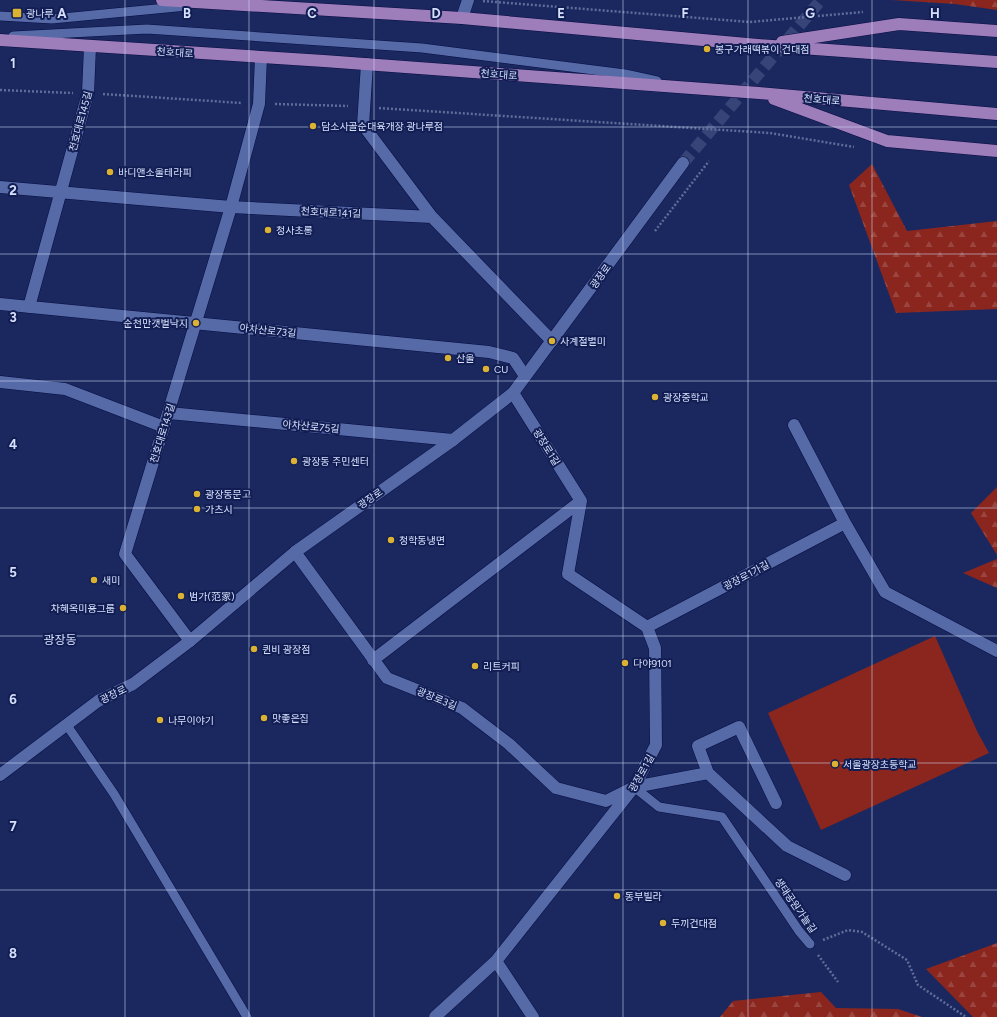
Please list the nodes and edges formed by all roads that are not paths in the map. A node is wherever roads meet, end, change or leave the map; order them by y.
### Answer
1 (162, 0) edge
2 (468, 0) edge
3 (210, 3) junction
4 (0, 16) edge
5 (462, 18) junction
6 (997, 31) edge
7 (0, 38) edge
8 (758, 45) junction
9 (90, 47) junction
10 (261, 57) junction
11 (997, 62) edge
12 (367, 64) junction
13 (699, 89) junction
14 (760, 93) junction
15 (997, 114) edge
16 (997, 151) edge
17 (683, 163) tunnel mouth
18 (0, 187) edge
19 (60, 193) junction
20 (231, 207) junction
21 (432, 217) junction
22 (0, 304) edge
23 (29, 307) junction
24 (196, 323) junction
25 (552, 341) junction
26 (525, 376) junction
27 (0, 382) edge
28 (513, 393) junction
29 (169, 413) junction
30 (794, 425) dead end
31 (164, 427) junction
32 (453, 440) junction
33 (581, 501) junction
34 (845, 523) junction
35 (295, 552) junction
36 (647, 627) junction
37 (190, 641) junction
38 (997, 651) edge
39 (373, 660) junction
40 (66, 724) junction
41 (708, 773) junction
42 (0, 775) edge
43 (634, 788) junction
44 (776, 803) dead end
45 (845, 874) dead end
46 (810, 944) road end
47 (496, 961) junction
48 (247, 1017) edge
49 (435, 1017) edge
50 (533, 1017) edge

1 - 3 main road
2 - 5 street
3 - 4 lane
3 - 5 main road
5 - 8 main road
6 - 8 main road
7 - 9 main road, 천호대로
7 - 13 lane
8 - 11 main road
9 - 10 main road, 천호대로
9 - 19 street, 천호대로145길
10 - 12 main road, 천호대로
10 - 20 street, 천호대로143길
12 - 13 main road, 천호대로
12 - 21 street
13 - 14 main road, 천호대로
14 - 15 main road, 천호대로
14 - 16 main road
17 - 25 street, 광장로
18 - 19 street
19 - 20 street
19 - 23 street, 천호대로145길
20 - 21 street, 천호대로141길
20 - 24 street, 천호대로143길
21 - 25 street
22 - 23 street, 아차산로73길
23 - 24 street, 아차산로73길
24 - 26 street, 아차산로73길
24 - 29 street, 천호대로143길
25 - 26 street, 광장로
26 - 28 street, 광장로
27 - 31 street
28 - 32 street, 광장로
28 - 33 street, 광장로1길
29 - 31 street, 천호대로143길
29 - 32 street, 아차산로75길
30 - 34 street
31 - 37 street, 천호대로143길
32 - 35 street, 광장로
33 - 36 street
33 - 39 street
34 - 36 street, 광장로1가길
34 - 38 street
35 - 37 street, 광장로
35 - 39 street, 광장로3길
36 - 43 street, 광장로1길
37 - 40 street, 광장로
39 - 43 street, 광장로3길
40 - 42 street, 광장로
40 - 48 lane
41 - 43 street, 광장로3길
41 - 44 street
41 - 45 street
43 - 46 lane, 생태공원가늘길
43 - 47 street, 광장로1길
47 - 49 street, 광장로1길
47 - 50 street

